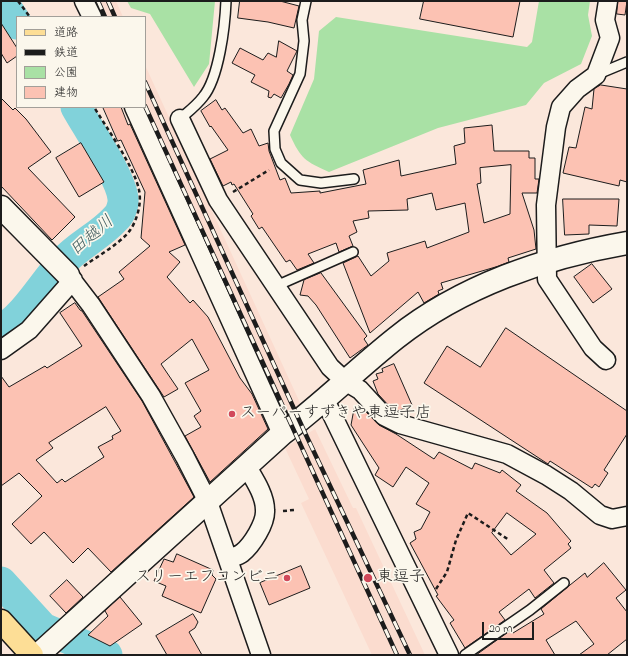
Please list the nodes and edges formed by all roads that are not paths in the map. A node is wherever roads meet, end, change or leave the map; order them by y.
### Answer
1 (84, 1) edge
2 (226, 1) edge
3 (306, 1) edge
4 (608, 1) edge
5 (92, 16) edge
6 (627, 62) edge
7 (596, 75) junction
8 (134, 108) edge
9 (180, 119) joint
10 (354, 179) dead end
11 (1, 207) edge
12 (627, 243) edge
13 (353, 252) dead end
14 (545, 262) junction
15 (71, 278) junction
16 (276, 286) junction
17 (1, 350) edge
18 (606, 360) dead end
19 (345, 381) junction
20 (325, 400) junction
21 (282, 434) junction
22 (247, 467) junction
23 (208, 502) junction
24 (627, 516) edge
25 (228, 559) junction
26 (564, 583) dead end
27 (1, 621) edge
28 (32, 655) edge
29 (38, 655) edge
30 (262, 655) edge
31 (449, 655) edge
32 (465, 655) edge

1 - 5 street
2 - 9 lane
3 - 10 lane
4 - 7 street
6 - 7 lane
7 - 14 street
8 - 21 street
9 - 16 street
11 - 15 street
12 - 14 street
13 - 16 lane
14 - 18 street
14 - 19 street
15 - 17 street
15 - 23 street
16 - 19 street
19 - 20 street
19 - 24 street
20 - 21 street
20 - 31 street
21 - 22 street
22 - 23 street
22 - 25 street
23 - 25 street
23 - 29 street
25 - 30 street
26 - 32 lane
27 - 28 main road

